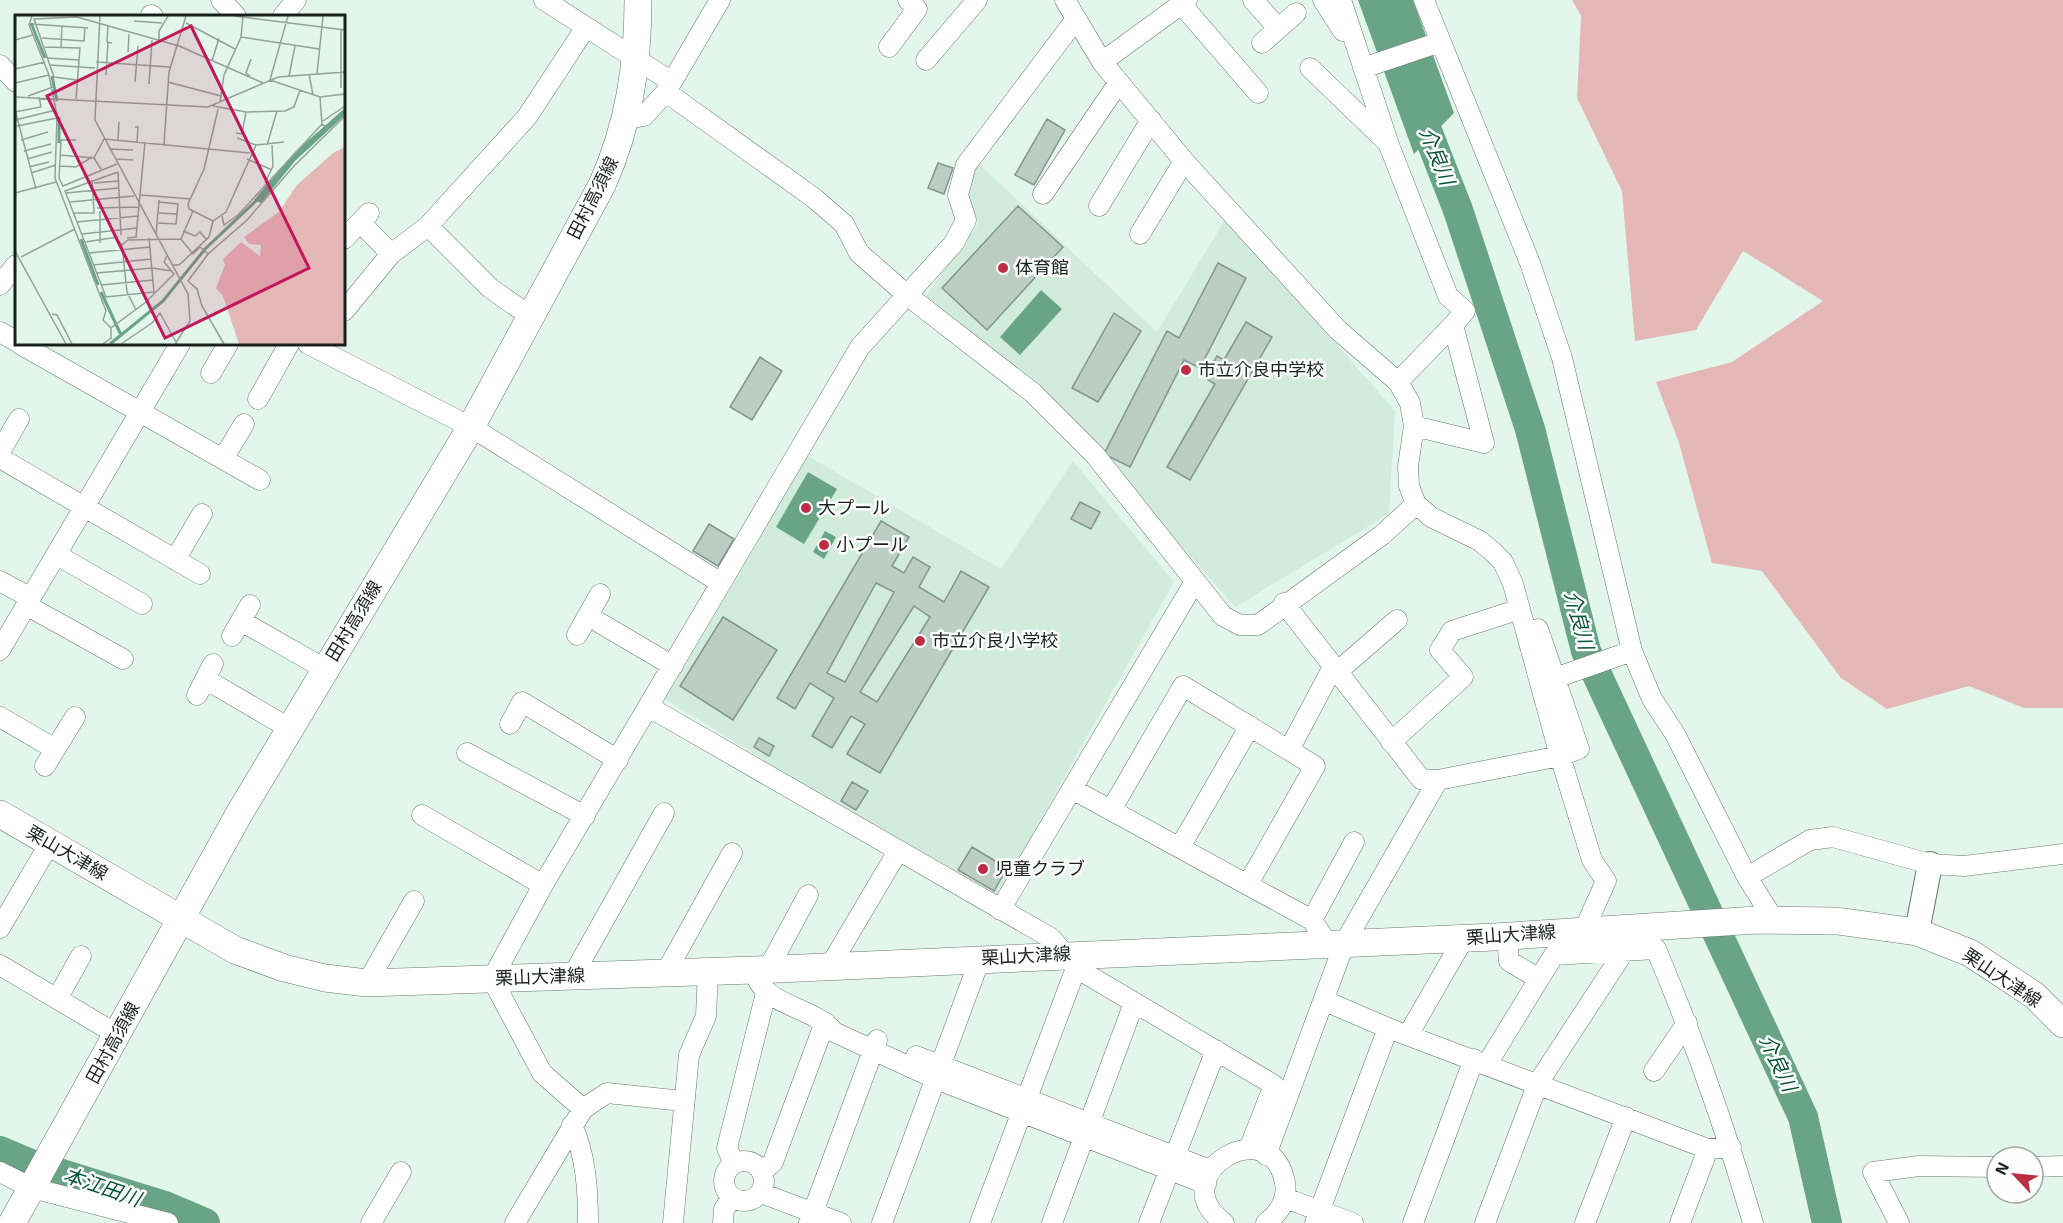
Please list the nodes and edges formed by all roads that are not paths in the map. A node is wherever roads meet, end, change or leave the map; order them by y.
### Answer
1 (221, 0) edge
2 (296, 0) edge
3 (544, 0) edge
4 (638, 0) edge
5 (720, 0) edge
6 (908, 0) edge
7 (977, 0) edge
8 (1065, 0) edge
9 (1253, 0) edge
10 (1323, 0) edge
11 (1341, 0) edge
12 (1424, 0) edge
13 (1184, 2) edge
14 (1296, 13) dead end
15 (235, 15) edge
16 (284, 15) edge
17 (1076, 19) junction
18 (586, 27) junction
19 (1278, 28) junction
20 (1262, 43) dead end
21 (1433, 44) junction
22 (889, 47) dead end
23 (636, 59) junction
24 (926, 60) dead end
25 (1360, 61) junction
26 (1102, 62) junction
27 (0, 65) edge
28 (1310, 68) dead end
29 (15, 81) edge
30 (1119, 82) junction
31 (669, 87) junction
32 (1258, 93) dead end
33 (627, 119) junction
34 (1151, 120) junction
35 (1389, 145) junction
36 (1184, 161) junction
37 (1043, 194) dead end
38 (1099, 206) dead end
39 (428, 226) junction
40 (1140, 234) dead end
41 (345, 238) edge
42 (391, 254) junction
43 (907, 295) junction
44 (345, 309) edge
45 (530, 316) junction
46 (1453, 325) junction
47 (0, 332) edge
48 (15, 340) edge
49 (23, 345) edge
50 (179, 345) edge
51 (227, 345) edge
52 (288, 345) edge
53 (313, 345) edge
54 (211, 373) dead end
55 (1398, 382) junction
56 (258, 399) dead end
57 (139, 412) junction
58 (20, 418) dead end
59 (244, 424) dead end
60 (1414, 426) junction
61 (471, 427) junction
62 (0, 452) edge
63 (0, 458) edge
64 (223, 459) junction
65 (260, 480) dead end
66 (1416, 504) junction
67 (84, 509) junction
68 (202, 514) dead end
69 (57, 555) junction
70 (175, 560) junction
71 (200, 574) dead end
72 (0, 581) edge
73 (721, 583) junction
74 (1194, 583) junction
75 (1513, 584) junction
76 (600, 594) dead end
77 (28, 602) junction
78 (1284, 603) junction
79 (142, 604) dead end
80 (1520, 609) junction
81 (588, 616) junction
82 (1397, 620) dead end
83 (241, 621) dead end
84 (578, 635) dead end
85 (0, 650) edge
86 (1625, 654) junction
87 (123, 659) dead end
88 (673, 666) junction
89 (326, 669) junction
90 (1335, 670) junction
91 (1561, 676) junction
92 (205, 680) dead end
93 (649, 707) junction
94 (0, 717) edge
95 (75, 717) dead end
96 (510, 724) dead end
97 (1250, 726) junction
98 (289, 728) junction
99 (1391, 742) junction
100 (1288, 750) junction
101 (467, 753) dead end
102 (1560, 756) junction
103 (618, 760) junction
104 (1438, 780) junction
105 (1072, 789) junction
106 (1111, 810) junction
107 (663, 813) dead end
108 (0, 814) edge
109 (422, 815) dead end
110 (585, 816) junction
111 (1354, 842) dead end
112 (50, 843) junction
113 (1180, 847) junction
114 (898, 851) junction
115 (732, 853) dead end
116 (2063, 854) edge
117 (1930, 864) junction
118 (1747, 877) junction
119 (1248, 884) junction
120 (543, 885) junction
121 (808, 895) dead end
122 (414, 901) dead end
123 (1000, 910) junction
124 (181, 918) junction
125 (1312, 920) junction
126 (1765, 920) junction
127 (0, 928) edge
128 (1584, 930) junction
129 (1917, 932) junction
130 (1507, 936) junction
131 (1464, 938) junction
132 (1336, 943) junction
133 (1623, 953) junction
134 (81, 956) dead end
135 (980, 959) junction
136 (1070, 961) junction
137 (0, 965) edge
138 (830, 966) junction
139 (708, 970) junction
140 (666, 972) junction
141 (572, 977) junction
142 (763, 977) junction
143 (492, 979) junction
144 (1539, 979) junction
145 (367, 983) junction
146 (58, 998) junction
147 (1324, 1001) junction
148 (1134, 1003) junction
149 (825, 1022) junction
150 (1687, 1023) junction
151 (2063, 1024) edge
152 (1388, 1028) junction
153 (118, 1035) junction
154 (1408, 1035) junction
155 (876, 1044) junction
156 (1216, 1050) junction
157 (1481, 1062) junction
158 (1654, 1071) dead end
159 (938, 1073) junction
160 (1538, 1083) junction
161 (682, 1101) junction
162 (1024, 1106) junction
163 (577, 1117) junction
164 (1626, 1117) junction
165 (1087, 1129) junction
166 (1731, 1147) junction
167 (1708, 1149) junction
168 (1258, 1152) junction
169 (1171, 1162) junction
170 (734, 1163) junction
171 (2063, 1166) edge
172 (1985, 1167) edge
173 (2045, 1167) edge
174 (763, 1171) junction
175 (0, 1172) edge
176 (401, 1172) dead end
177 (39, 1176) junction
178 (1208, 1177) junction
179 (761, 1193) junction
180 (732, 1197) junction
181 (1283, 1203) junction
182 (127, 1218) edge
183 (811, 1218) edge
184 (1317, 1220) edge
185 (12, 1223) edge
186 (168, 1223) edge
187 (371, 1223) edge
188 (515, 1223) edge
189 (588, 1223) edge
190 (673, 1223) edge
191 (723, 1223) edge
192 (842, 1223) edge
193 (882, 1223) edge
194 (980, 1223) edge
195 (1052, 1223) edge
196 (1149, 1223) edge
197 (1223, 1223) edge
198 (1266, 1223) edge
199 (1353, 1223) edge
200 (1413, 1223) edge
201 (1485, 1223) edge
202 (1586, 1223) edge
203 (1680, 1223) edge
204 (1753, 1223) edge
205 (1899, 1223) edge

1 - 15 street
2 - 16 street
3 - 18 street
4 - 23 main road, 田村高須線
5 - 31 street
6 - 22 street
7 - 24 street
8 - 17 street
9 - 19 street
10 - 25 street
11 - 25 street
12 - 21 street
13 - 26 street
13 - 32 street
14 - 19 street
17 - 26 street
17 - 43 street
18 - 23 street
18 - 39 street
19 - 20 street
21 - 25 street
21 - 86 street
23 - 31 street
23 - 33 main road, 田村高須線
25 - 35 street
26 - 30 street
27 - 29 street
28 - 35 street
30 - 34 street
30 - 37 street
31 - 33 street
31 - 43 street
33 - 45 main road, 田村高須線
34 - 36 street
34 - 38 street
35 - 46 street
36 - 40 street
36 - 55 street
39 - 42 street
39 - 45 street
41 - 42 street
42 - 44 street
43 - 73 street
43 - 74 street
45 - 61 main road, 田村高須線
46 - 55 street
46 - 60 street
47 - 48 street
49 - 57 street
50 - 57 street
51 - 54 street
52 - 56 street
53 - 61 street
55 - 60 street
57 - 64 street
57 - 67 street
58 - 62 street
59 - 64 street
60 - 66 street
61 - 73 street
61 - 89 main road, 田村高須線
63 - 67 street
64 - 65 street
66 - 75 street
66 - 78 street
67 - 69 street
67 - 70 street
68 - 70 street
69 - 77 street
69 - 79 street
70 - 71 street
72 - 77 street
73 - 88 street
74 - 78 street
74 - 105 street
75 - 80 street
75 - 91 street
76 - 81 street
77 - 85 street
77 - 87 street
78 - 90 street
80 - 99 street
80 - 102 street
81 - 84 street
81 - 88 street
82 - 90 street
83 - 89 street
86 - 91 street
86 - 118 street
88 - 93 street
89 - 98 main road, 田村高須線
90 - 99 street
90 - 100 street
91 - 102 street
92 - 98 street
93 - 103 street
93 - 114 street
94 - 95 street
96 - 103 street
97 - 100 street
97 - 106 street
97 - 113 street
98 - 124 main road, 田村高須線
99 - 104 street
100 - 119 street
101 - 110 street
102 - 104 street
102 - 128 street
103 - 110 street
104 - 132 street
105 - 106 street
105 - 123 street
106 - 113 street
107 - 141 street
108 - 112 main road, 栗山大津線
109 - 120 street
110 - 120 street
111 - 125 street
112 - 124 main road, 栗山大津線
112 - 127 street
113 - 119 street
114 - 123 street
114 - 138 street
115 - 140 street
116 - 117 street
117 - 118 street
117 - 129 street
118 - 126 street
119 - 125 street
120 - 143 street
121 - 142 street
122 - 145 street
123 - 136 street
124 - 145 main road, 栗山大津線
124 - 153 main road, 田村高須線
125 - 132 street
126 - 128 main road, 栗山大津線
126 - 129 main road, 栗山大津線
128 - 130 main road, 栗山大津線
129 - 151 main road, 栗山大津線
130 - 131 main road, 栗山大津線
130 - 144 street
131 - 132 main road, 栗山大津線
131 - 154 street
132 - 136 main road, 栗山大津線
132 - 147 street
133 - 144 street
133 - 150 street
133 - 160 street
134 - 146 street
135 - 136 main road, 栗山大津線
135 - 138 main road, 栗山大津線
135 - 159 street
136 - 148 street
136 - 162 street
137 - 146 street
138 - 142 main road, 栗山大津線
139 - 140 main road, 栗山大津線
139 - 142 main road, 栗山大津線
139 - 161 street
140 - 141 main road, 栗山大津線
141 - 143 main road, 栗山大津線
142 - 149 street
142 - 170 street
143 - 145 main road, 栗山大津線
143 - 163 street
144 - 157 street
146 - 153 street
147 - 152 street
147 - 168 street
148 - 156 street
148 - 165 street
149 - 155 street
149 - 174 street
150 - 158 street
150 - 166 street
152 - 154 street
152 - 184 street
153 - 177 main road, 田村高須線
154 - 157 street
155 - 159 street
155 - 183 street
156 - 168 street
156 - 169 street
157 - 160 street
157 - 200 street
159 - 162 street
159 - 193 street
160 - 164 street
160 - 201 street
161 - 163 street
161 - 190 street
162 - 165 street
162 - 194 street
163 - 188 street
163 - 189 street
164 - 167 street
164 - 202 street
165 - 169 street
165 - 195 street
166 - 167 street
166 - 204 street
167 - 203 street
168 - 178 street
168 - 181 street
169 - 178 street
169 - 196 street
170 - 174 street
170 - 180 street
171 - 173 street
172 - 205 street
174 - 179 street
175 - 177 street
176 - 187 street
177 - 182 street
177 - 185 main road, 田村高須線
178 - 197 street
179 - 180 street
179 - 183 street
180 - 191 street
181 - 184 street
181 - 198 street
182 - 186 street
183 - 192 street
184 - 199 street

